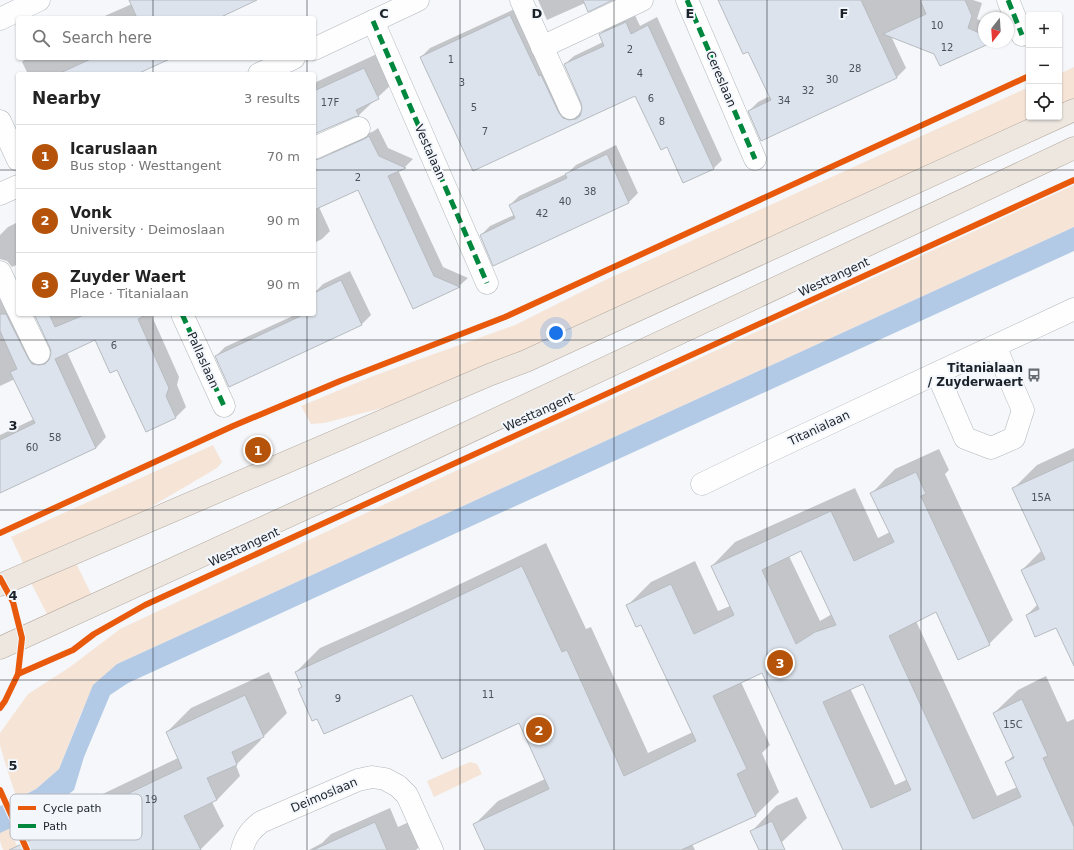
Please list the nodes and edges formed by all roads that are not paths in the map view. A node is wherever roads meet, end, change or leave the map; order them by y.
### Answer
1 (39, 0) edge
2 (418, 0) edge
3 (521, 0) edge
4 (642, 0) edge
5 (687, 0) edge
6 (1008, 0) edge
7 (0, 19) edge
8 (373, 21) junction
9 (1022, 35) dead end
10 (542, 47) junction
11 (316, 48) edge
12 (290, 60) edge
13 (263, 72) edge
14 (570, 108) dead end
15 (1074, 110) edge
16 (0, 121) edge
17 (359, 128) dead end
18 (316, 147) edge
19 (1074, 148) edge
20 (16, 156) edge
21 (755, 159) dead end
22 (16, 187) edge
23 (0, 194) edge
24 (8, 280) edge
25 (488, 284) dead end
26 (16, 304) edge
27 (1074, 310) edge
28 (21, 316) edge
29 (183, 316) edge
30 (994, 346) junction
31 (39, 353) dead end
32 (937, 373) junction
33 (224, 406) dead end
34 (702, 484) dead end
35 (0, 585) edge
36 (0, 648) edge
37 (242, 850) edge
38 (432, 850) edge

1 - 7 street
2 - 8 street
3 - 10 street
4 - 10 street
5 - 21 street, Cereslaan
6 - 9 street
8 - 11 street
8 - 25 street, Vestalaan
10 - 14 street
12 - 13 street
15 - 35 main road
16 - 20 street
17 - 18 street
19 - 36 main road, Westtangent
22 - 23 street
24 - 26 street
27 - 30 street, Titanialaan
28 - 31 street
29 - 33 street, Pallaslaan
30 - 32 street, Titanialaan
30 - 32 street
32 - 34 street, Titanialaan
37 - 38 street, Deimoslaan

